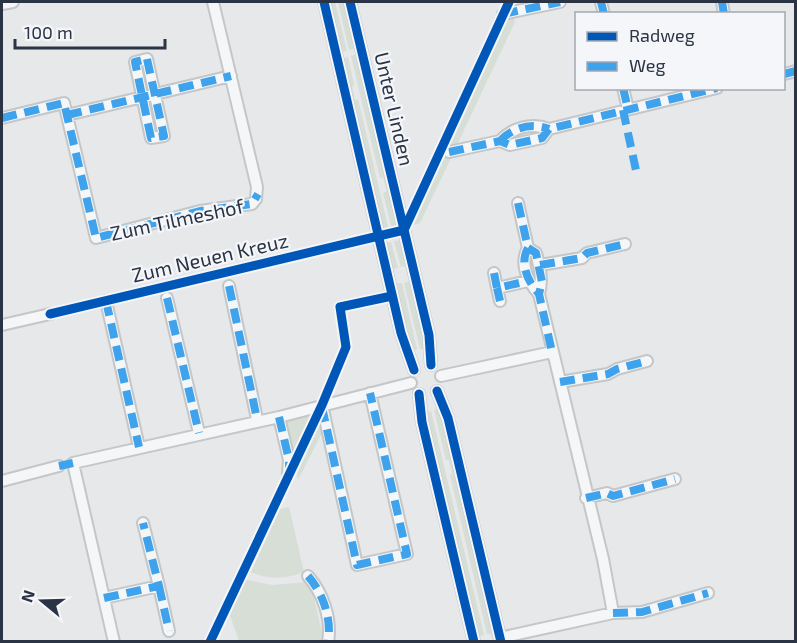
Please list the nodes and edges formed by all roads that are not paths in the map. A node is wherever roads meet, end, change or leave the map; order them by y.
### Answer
1 (12, 2) edge
2 (213, 2) edge
3 (324, 2) edge
4 (350, 2) edge
5 (560, 2) edge
6 (2, 4) edge
7 (504, 14) dead end
8 (231, 76) junction
9 (623, 90) edge
10 (709, 90) edge
11 (155, 94) junction
12 (142, 97) junction
13 (628, 109) junction
14 (67, 115) junction
15 (2, 118) edge
16 (449, 152) dead end
17 (518, 203) dead end
18 (625, 244) dead end
19 (528, 248) junction
20 (540, 266) junction
21 (494, 273) dead end
22 (528, 281) junction
23 (229, 286) dead end
24 (497, 288) junction
25 (539, 294) junction
26 (167, 298) dead end
27 (500, 300) dead end
28 (106, 301) dead end
29 (50, 314) dead end
30 (2, 325) edge
31 (552, 352) junction
32 (647, 361) dead end
33 (431, 365) junction
34 (414, 370) junction
35 (441, 376) junction
36 (560, 382) junction
37 (411, 383) junction
38 (436, 391) junction
39 (370, 393) junction
40 (419, 394) junction
41 (322, 405) junction
42 (279, 417) junction
43 (257, 419) junction
44 (199, 433) junction
45 (139, 447) junction
46 (59, 466) dead end
47 (288, 474) dead end
48 (675, 479) dead end
49 (2, 481) edge
50 (586, 498) junction
51 (143, 523) dead end
52 (308, 576) dead end
53 (159, 586) junction
54 (708, 593) dead end
55 (104, 598) junction
56 (613, 613) junction
57 (169, 631) dead end
58 (501, 640) edge
59 (114, 642) edge
60 (328, 642) edge
61 (474, 642) edge

1 - 6 street
2 - 8 street, Zum Tilmeshof
3 - 34 street
4 - 33 street, Unter Linden
5 - 7 street
8 - 11 street
8 - 14 street, Zum Tilmeshof
9 - 13 street
10 - 13 street
11 - 12 street
11 - 12 street
11 - 12 street
12 - 14 street
13 - 16 street
14 - 15 street
17 - 19 street
18 - 20 street
19 - 20 street
19 - 22 street
20 - 25 street
21 - 24 street
22 - 24 street
22 - 25 street
23 - 43 street
24 - 27 street
25 - 31 street
26 - 44 street
28 - 45 street
29 - 30 street
31 - 35 street
31 - 36 street
32 - 36 street
33 - 34 street
33 - 35 street
34 - 37 street
35 - 38 street
36 - 50 street
37 - 39 street
37 - 40 street
38 - 40 street
38 - 58 street
39 - 41 street
39 - 41 street
40 - 61 street
41 - 42 street
42 - 43 street
42 - 47 street
43 - 44 street
44 - 45 street
45 - 55 street
46 - 49 street
48 - 50 street
50 - 56 street
51 - 53 street
52 - 60 street
53 - 55 street
53 - 57 street
54 - 56 street
55 - 59 street
56 - 58 street

